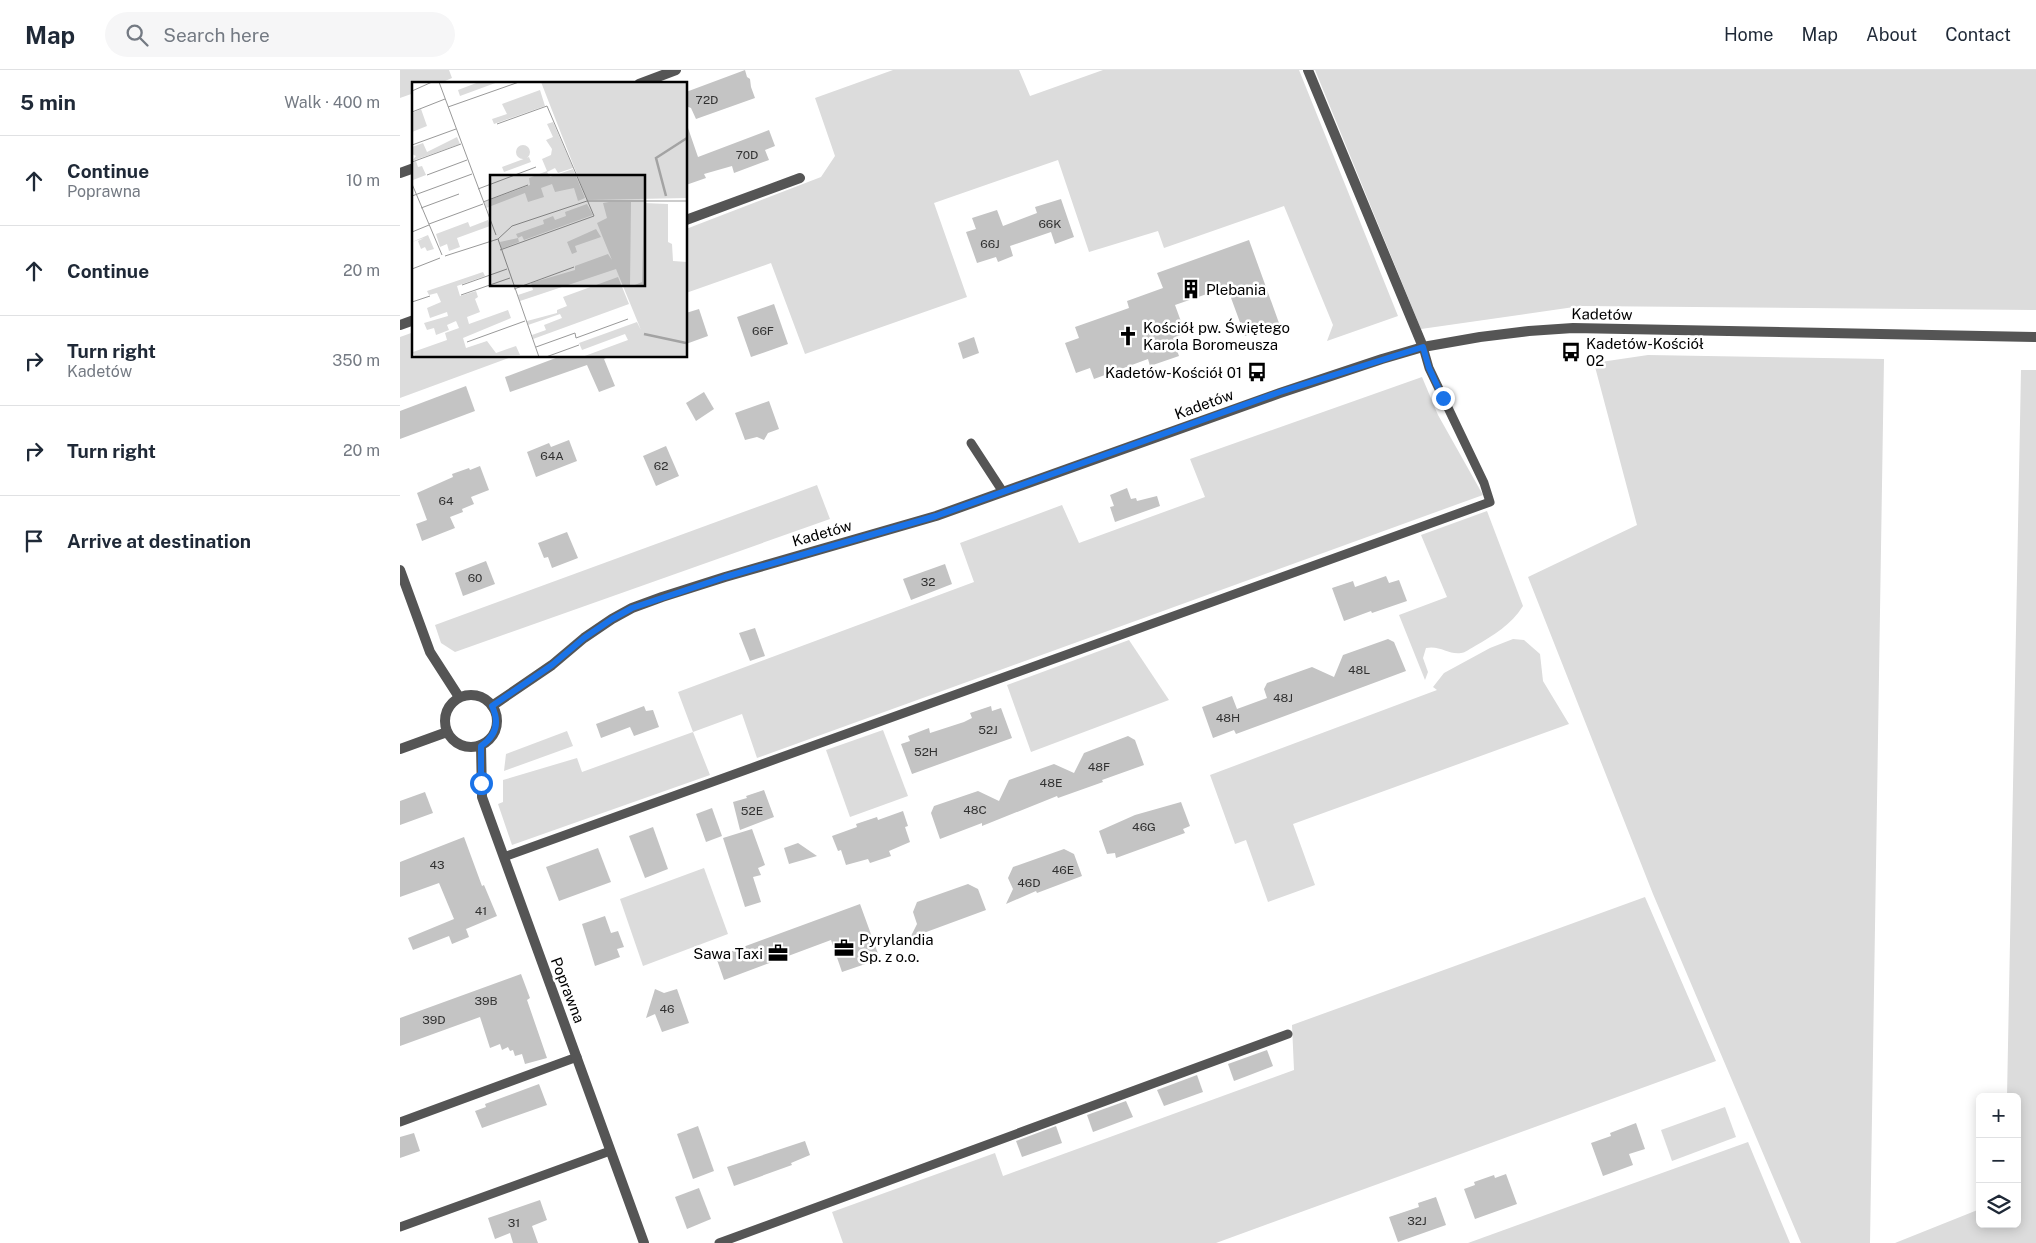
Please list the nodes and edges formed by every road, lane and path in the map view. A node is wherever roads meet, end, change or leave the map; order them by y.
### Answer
1 (676, 70) edge
2 (1308, 70) edge
3 (644, 82) edge
4 (412, 169) edge
5 (400, 173) edge
6 (800, 178) dead end
7 (688, 219) edge
8 (412, 321) edge
9 (400, 325) edge
10 (2036, 337) edge
11 (1423, 347) junction
12 (971, 443) dead end
13 (1003, 492) junction
14 (400, 570) edge
15 (459, 698) junction
16 (492, 706) junction
17 (446, 732) junction
18 (481, 746) junction
19 (400, 749) edge
20 (504, 857) junction
21 (1288, 1034) dead end
22 (577, 1057) junction
23 (400, 1122) edge
24 (610, 1151) junction
25 (400, 1227) edge
26 (644, 1243) edge
27 (719, 1243) edge

1 - 3 street
2 - 11 street
4 - 5 street
6 - 7 street
8 - 9 street
10 - 11 street, Kadetów
11 - 13 street, Kadetów
11 - 20 lane
12 - 13 lane
13 - 16 street, Kadetów
14 - 15 street
15 - 16 street
15 - 17 street
16 - 18 street
17 - 18 street
17 - 19 street
18 - 20 street, Poprawna
20 - 22 street, Poprawna
21 - 27 lane
22 - 23 lane
22 - 24 street, Poprawna
24 - 25 lane
24 - 26 street, Poprawna

